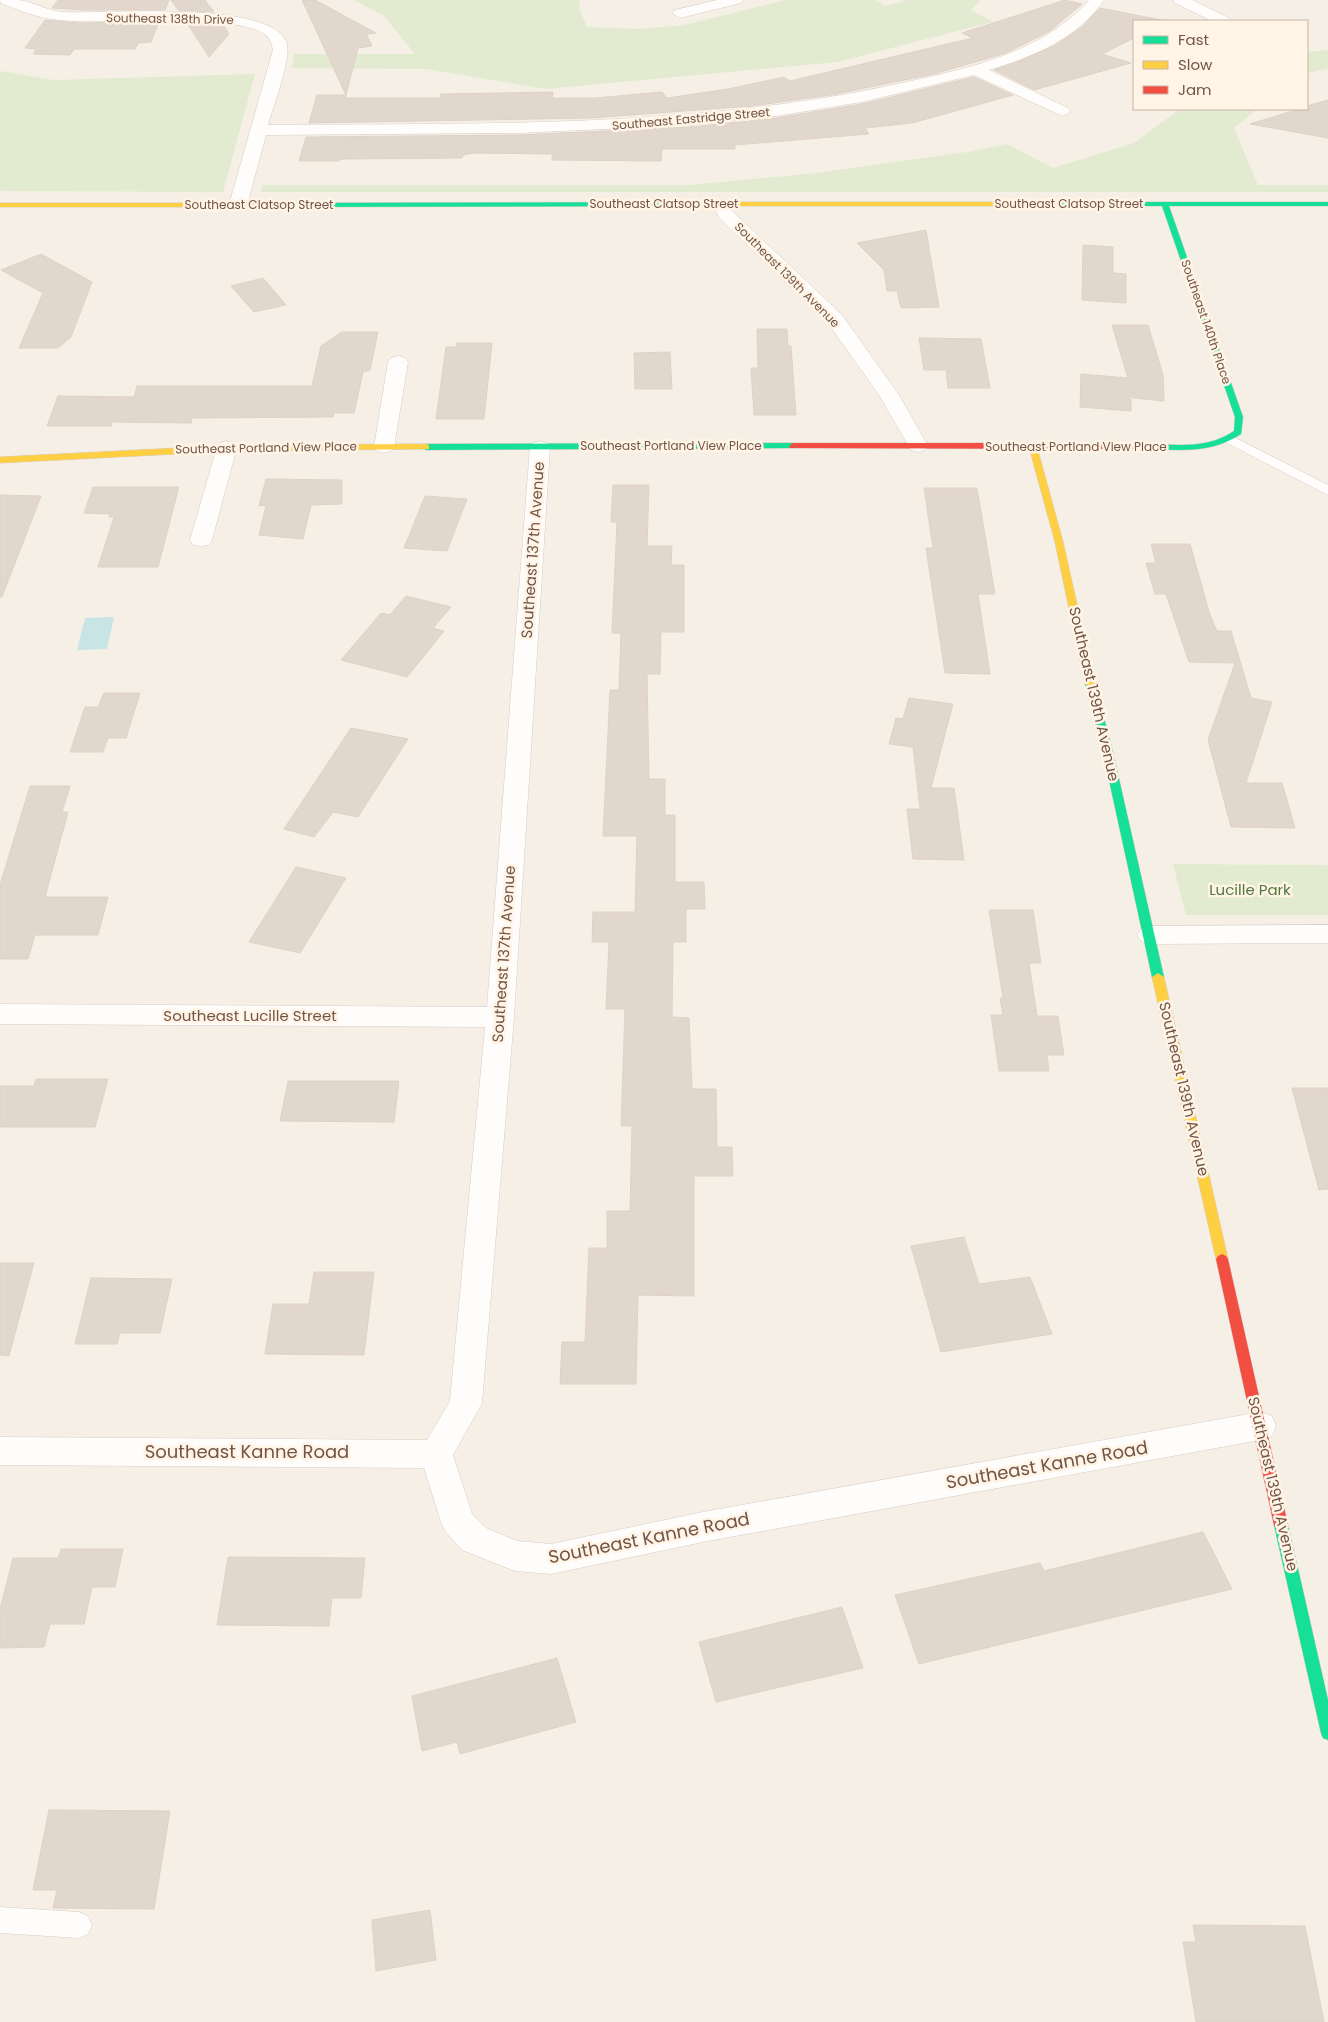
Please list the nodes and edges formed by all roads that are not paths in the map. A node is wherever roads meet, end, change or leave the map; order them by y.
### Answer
1 (6, 0) edge
2 (736, 0) edge
3 (1097, 0) edge
4 (1180, 0) edge
5 (680, 13) dead end
6 (1222, 20) edge
7 (976, 70) junction
8 (1062, 111) dead end
9 (258, 130) junction
10 (722, 204) junction
11 (1165, 204) junction
12 (1328, 204) edge
13 (0, 205) edge
14 (238, 205) junction
15 (398, 362) dead end
16 (1230, 439) junction
17 (384, 446) junction
18 (918, 446) junction
19 (227, 447) junction
20 (540, 447) junction
21 (1033, 447) junction
22 (0, 460) edge
23 (1328, 491) edge
24 (201, 540) dead end
25 (1328, 934) edge
26 (1150, 935) junction
27 (0, 1014) edge
28 (500, 1017) junction
29 (1260, 1426) junction
30 (0, 1451) edge
31 (436, 1454) junction
32 (1328, 1733) edge
33 (0, 1920) edge
34 (79, 1924) dead end

1 - 9 street, Southeast 138th Drive
2 - 5 street
3 - 7 street, Southeast Eastridge Street
4 - 6 street
7 - 8 street
7 - 9 street, Southeast Eastridge Street
9 - 14 street, Southeast 138th Drive
10 - 11 street, Southeast Clatsop Street
10 - 14 street, Southeast Clatsop Street
10 - 18 street, Southeast 139th Avenue
11 - 12 street, Southeast Clatsop Street
11 - 16 street, Southeast 140th Place
13 - 14 street, Southeast Clatsop Street
15 - 17 street
16 - 21 street, Southeast Portland View Place
16 - 23 lane
17 - 19 street, Southeast Portland View Place
17 - 20 street, Southeast Portland View Place
18 - 20 street, Southeast Portland View Place
18 - 21 street, Southeast Portland View Place
19 - 22 street, Southeast Portland View Place
19 - 24 street
20 - 28 street, Southeast 137th Avenue
21 - 26 street, Southeast 139th Avenue
25 - 26 street
26 - 29 street, Southeast 139th Avenue
27 - 28 street, Southeast Lucille Street
28 - 31 street, Southeast 137th Avenue
29 - 31 street, Southeast Kanne Road
29 - 32 street, Southeast 139th Avenue
30 - 31 street, Southeast Kanne Road
33 - 34 lane

